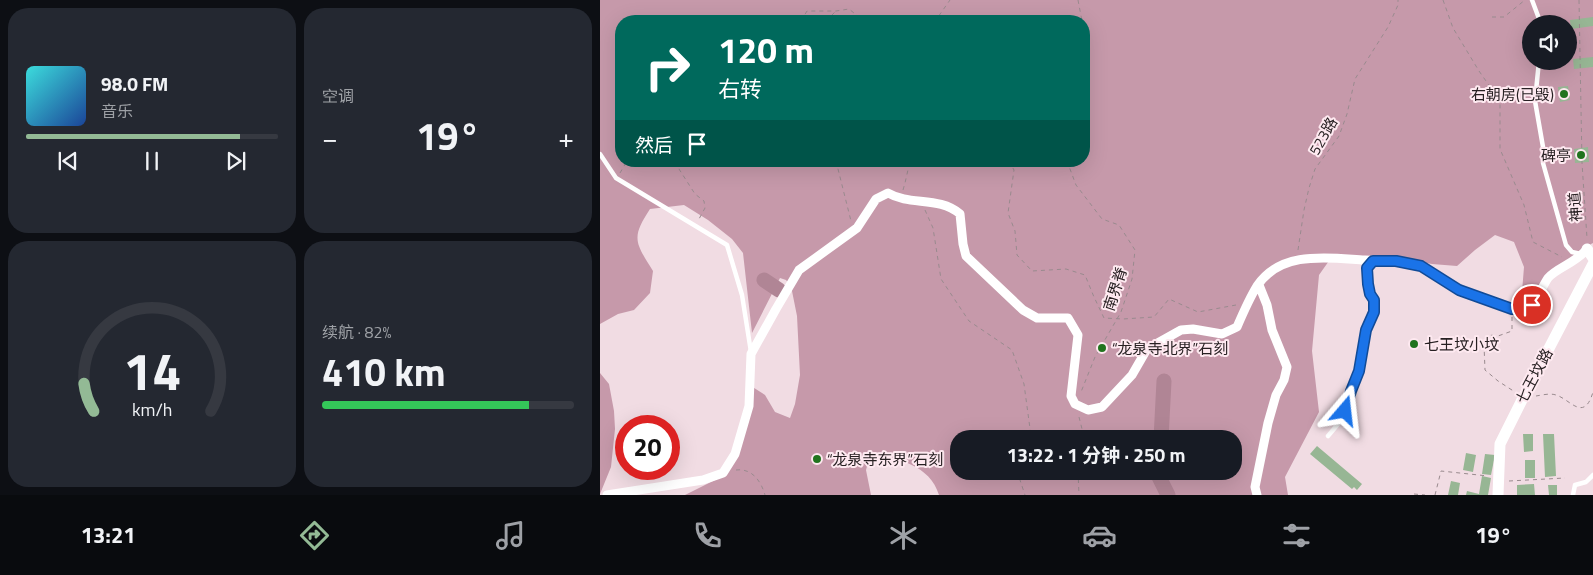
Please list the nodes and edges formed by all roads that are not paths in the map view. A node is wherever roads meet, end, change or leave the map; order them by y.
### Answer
1 (1532, 0) edge
2 (1538, 15) edge
3 (1538, 70) edge
4 (600, 154) edge
5 (1589, 252) edge
6 (1373, 261) junction
7 (1593, 264) edge
8 (1258, 285) junction
9 (751, 354) junction
10 (1328, 436) dead end
11 (1593, 475) edge
12 (607, 495) edge
13 (1257, 495) edge
14 (1498, 495) edge
15 (1573, 495) edge

1 - 2 lane
3 - 5 lane
4 - 9 lane
5 - 6 street
6 - 8 street
6 - 10 lane
7 - 14 street, 七王坟路
8 - 9 street
8 - 13 street
9 - 12 street
11 - 15 lane

